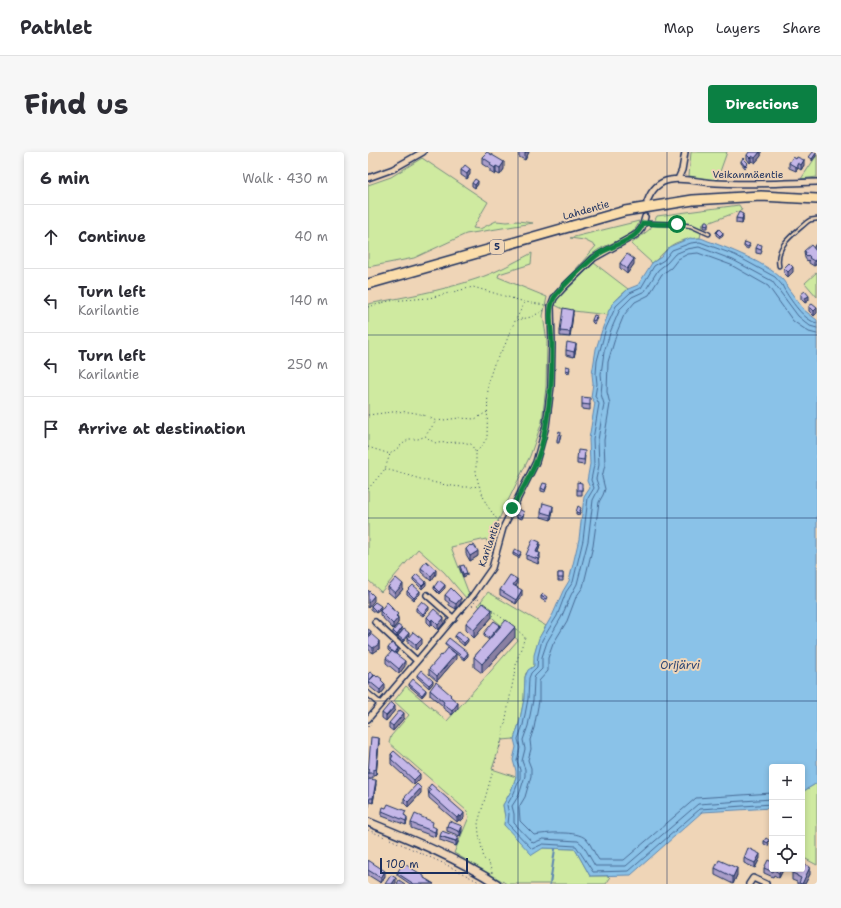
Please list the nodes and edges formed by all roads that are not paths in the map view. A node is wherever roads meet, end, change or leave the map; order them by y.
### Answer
1 (423, 152) edge
2 (685, 152) edge
3 (368, 178) edge
4 (678, 179) junction
5 (817, 182) edge
6 (817, 199) edge
7 (647, 202) dead end
8 (817, 219) edge
9 (644, 220) joint
10 (708, 234) dead end
11 (780, 266) dead end
12 (368, 284) edge
13 (427, 595) dead end
14 (454, 619) junction
15 (375, 622) dead end
16 (417, 661) junction
17 (368, 694) edge
18 (380, 704) junction
19 (368, 719) edge
20 (368, 822) edge
21 (497, 884) edge
22 (750, 884) edge
23 (766, 884) edge

1 - 3 street
2 - 4 street
4 - 5 street, Veikanmäentie
4 - 7 street
6 - 12 highway, Lahdentie / 5
8 - 11 lane
9 - 10 lane
9 - 14 street, Karilantie
13 - 14 street
14 - 16 street, Karilantie
15 - 16 street
16 - 18 street, Karilantie
17 - 18 street
18 - 19 street, Karilantie
20 - 21 street
22 - 23 street

